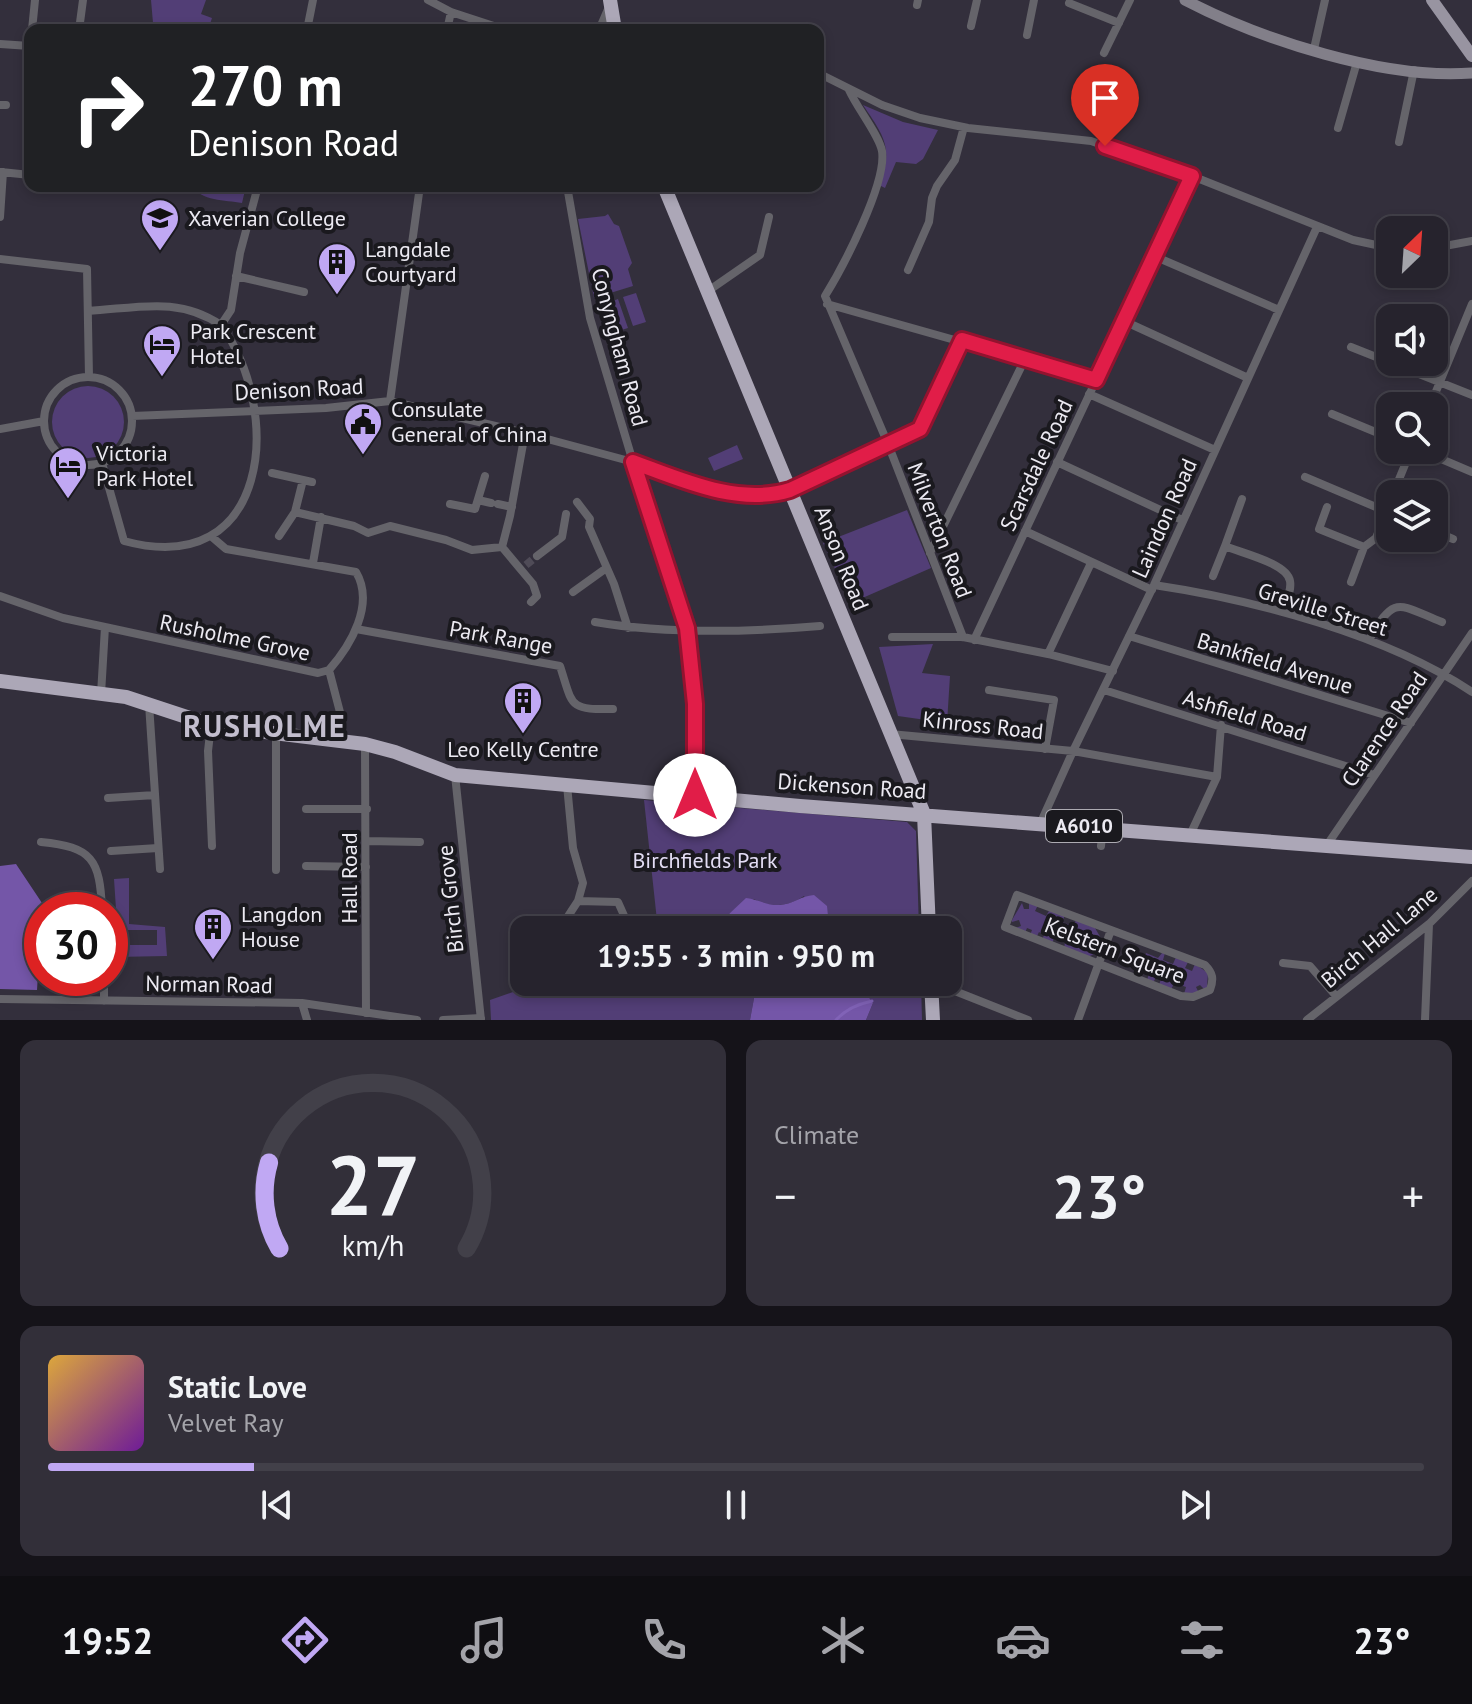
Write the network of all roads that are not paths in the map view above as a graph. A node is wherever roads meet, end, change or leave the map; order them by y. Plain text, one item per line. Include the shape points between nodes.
1 (35, 0) edge
2 (83, 0) edge
3 (313, 0) edge
4 (428, 0) edge
5 (977, 0) edge
6 (1034, 0) edge
7 (1130, 0) edge
8 (1185, 0) edge
9 (1325, 0) edge
10 (1432, 0) edge
11 (610, 2) edge
12 (1069, 3) dead end
13 (451, 12) junction
14 (1119, 23) junction
15 (33, 24) edge
16 (80, 24) edge
17 (308, 24) edge
18 (448, 24) edge
19 (488, 24) edge
20 (601, 24) edge
21 (614, 24) edge
22 (971, 26) dead end
23 (1027, 35) dead end
24 (0, 44) edge
25 (24, 46) edge
26 (1314, 49) junction
27 (1104, 53) dead end
28 (1472, 56) edge
29 (1357, 62) junction
30 (1414, 70) junction
31 (1472, 73) edge
32 (824, 76) edge
33 (849, 89) junction
34 (964, 127) junction
35 (1338, 128) dead end
36 (1399, 142) dead end
37 (2, 172) edge
38 (24, 174) edge
39 (1192, 176) junction
40 (257, 192) edge
41 (419, 192) edge
42 (568, 192) edge
43 (667, 192) edge
44 (0, 217) edge
45 (769, 217) dead end
46 (1317, 227) junction
47 (1472, 241) edge
48 (1376, 245) edge
49 (1448, 245) edge
50 (1154, 256) junction
51 (0, 259) edge
52 (908, 270) dead end
53 (236, 276) junction
54 (708, 291) junction
55 (304, 292) dead end
56 (827, 304) junction
57 (1472, 304) edge
58 (1279, 310) junction
59 (88, 311) junction
60 (1469, 319) edge
61 (1124, 321) junction
62 (221, 325) junction
63 (962, 340) junction
64 (1351, 347) dead end
65 (1025, 359) junction
66 (89, 377) junction
67 (1248, 378) junction
68 (1096, 380) junction
69 (1441, 382) junction
70 (1436, 392) edge
71 (1089, 394) junction
72 (1472, 395) edge
73 (390, 401) junction
74 (254, 409) junction
75 (1332, 414) dead end
76 (132, 416) junction
77 (44, 421) junction
78 (0, 429) edge
79 (1376, 432) edge
80 (525, 433) junction
81 (888, 444) junction
82 (1215, 450) junction
83 (633, 462) junction
84 (1057, 462) junction
85 (1448, 462) edge
86 (102, 463) junction
87 (1472, 472) edge
88 (272, 473) dead end
89 (485, 476) dead end
90 (1305, 477) dead end
91 (790, 490) junction
92 (1242, 499) dead end
93 (478, 500) junction
94 (577, 502) dead end
95 (450, 504) dead end
96 (512, 507) junction
97 (1327, 507) dead end
98 (1376, 507) edge
99 (295, 512) junction
100 (566, 514) dead end
101 (321, 517) junction
102 (1182, 520) junction
103 (1025, 531) junction
104 (279, 536) dead end
105 (212, 537) junction
106 (1448, 537) edge
107 (1376, 538) edge
108 (1453, 539) dead end
109 (1225, 546) junction
110 (502, 547) junction
111 (1364, 547) junction
112 (930, 553) junction
113 (537, 556) tunnel mouth
114 (313, 563) junction
115 (1091, 563) junction
116 (605, 569) junction
117 (1213, 576) dead end
118 (1351, 582) dead end
119 (1153, 587) junction
120 (573, 592) dead end
121 (0, 596) edge
122 (531, 602) dead end
123 (1282, 612) junction
124 (595, 622) dead end
125 (1442, 622) dead end
126 (820, 626) dead end
127 (105, 627) junction
128 (628, 628) junction
129 (687, 628) junction
130 (356, 629) junction
131 (1472, 633) edge
132 (1129, 636) junction
133 (892, 637) dead end
134 (963, 637) junction
135 (974, 640) junction
136 (1369, 640) junction
137 (1048, 654) junction
138 (329, 670) junction
139 (1113, 671) junction
140 (1444, 674) junction
141 (0, 681) edge
142 (989, 690) dead end
143 (1104, 690) junction
144 (1472, 692) edge
145 (101, 694) junction
146 (149, 703) junction
147 (613, 709) dead end
148 (1411, 723) junction
149 (211, 725) junction
150 (1221, 725) junction
151 (276, 734) junction
152 (890, 734) junction
153 (341, 739) junction
154 (365, 744) junction
155 (1045, 749) junction
156 (1073, 751) junction
157 (455, 775) junction
158 (1374, 775) junction
159 (1217, 777) junction
160 (567, 784) junction
161 (155, 795) junction
162 (695, 795) junction
163 (108, 798) dead end
164 (306, 809) dead end
165 (367, 809) junction
166 (924, 814) junction
167 (1041, 822) junction
168 (1103, 827) junction
169 (1190, 835) junction
170 (367, 841) junction
171 (41, 842) dead end
172 (420, 842) dead end
173 (1327, 845) junction
174 (212, 846) dead end
175 (1101, 846) dead end
176 (158, 848) junction
177 (111, 851) dead end
178 (1472, 857) edge
179 (306, 866) dead end
180 (366, 867) junction
181 (160, 869) dead end
182 (276, 870) dead end
183 (1472, 881) edge
184 (100, 892) edge
185 (578, 901) junction
186 (568, 916) edge
187 (624, 916) edge
188 (928, 916) edge
189 (1429, 924) junction
190 (1111, 930) junction
191 (1098, 963) junction
192 (1283, 963) dead end
193 (962, 994) edge
194 (104, 996) edge
195 (932, 996) edge
196 (1336, 996) junction
197 (0, 999) edge
198 (104, 1001) junction
199 (302, 1003) junction
200 (366, 1013) junction
201 (481, 1019) edge
202 (307, 1020) edge
203 (417, 1020) edge
204 (443, 1020) edge
205 (933, 1020) edge
206 (1028, 1020) edge
207 (1078, 1020) edge
208 (1307, 1020) edge
209 (1425, 1020) edge

1 - 15 street
2 - 16 street
3 - 17 street
4 - 13 street
5 - 22 street
6 - 23 street
7 - 14 street
8 - 26 street via 1251,30
9 - 26 street
10 - 28 main road
11 - 20 street
11 - 21 highway
12 - 14 street
13 - 18 street
13 - 19 street
14 - 27 street
24 - 25 street
26 - 29 street
29 - 30 street
29 - 35 street
30 - 31 street
30 - 36 street
32 - 33 street
33 - 34 street via 907,113
33 - 56 street via 882,151 880,172 853,246 825,296
34 - 39 street via 1091,141
34 - 52 street
37 - 38 street
37 - 44 street
39 - 46 street
39 - 50 street, Scarsdale Road
40 - 53 street
41 - 73 street
42 - 83 street, Conyngham Road via 590,318
43 - 54 highway, Anson Road
45 - 54 street via 760,255
46 - 48 street
46 - 58 street, Laindon Road
47 - 49 street
50 - 58 street
50 - 61 street, Scarsdale Road
51 - 59 street via 85,267
53 - 55 street
53 - 62 street via 231,310
54 - 91 highway, Anson Road
56 - 63 street
56 - 81 street, Milverton Road
57 - 60 street
58 - 67 street, Laindon Road
59 - 62 street via 185,307
59 - 66 street
60 - 69 street
61 - 67 street
61 - 68 street, Scarsdale Road
62 - 74 street via 242,362
63 - 65 street
63 - 81 street, Denison Road via 920,429
64 - 69 street
65 - 68 street
65 - 112 street
66 - 76 street via 117,387
66 - 77 street via 55,393
67 - 82 street, Laindon Road
68 - 71 street, Scarsdale Road
69 - 70 street
69 - 72 street
71 - 82 street
71 - 84 street, Scarsdale Road
73 - 74 street, Denison Road
73 - 80 street, Denison Road
74 - 76 street, Denison Road
74 - 105 street via 256,452 247,491 229,523
75 - 79 street
76 - 86 street via 125,445
77 - 78 street
77 - 86 street via 50,442 63,457 79,464
80 - 83 street, Denison Road
80 - 96 street
81 - 91 street, Denison Road
81 - 112 street, Milverton Road
82 - 102 street, Laindon Road
83 - 91 street, Denison Road via 746,496
83 - 129 street, Conyngham Road
84 - 102 street
84 - 103 street, Scarsdale Road
85 - 87 street
86 - 105 street via 124,541 176,545
88 - 99 street via 307,481
89 - 93 street
90 - 98 street
91 - 152 highway, Anson Road
92 - 109 street
93 - 95 street via 475,509
93 - 96 street
94 - 116 street via 590,519
96 - 110 street
97 - 111 street via 1317,533
99 - 101 street
99 - 104 street
100 - 113 street via 562,537
101 - 110 street via 368,533 390,526 472,550
101 - 114 street
102 - 119 street, Laindon Road
103 - 115 street, Greville Street
103 - 135 street, Scarsdale Road
105 - 114 street via 226,549
106 - 108 street
107 - 111 street
109 - 117 street
109 - 123 street via 1282,568 1290,590
110 - 122 street via 524,567 533,584 537,596
111 - 118 street
112 - 134 street, Milverton Road
114 - 130 street via 356,572 363,585
115 - 119 street, Greville Street
115 - 137 street
116 - 120 street
116 - 128 street
119 - 123 street, Greville Street via 1195,591
119 - 132 street, Laindon Road
121 - 127 street, Rusholme Grove
123 - 136 street, Greville Street
124 - 128 street
125 - 136 street via 1428,612 1397,606 1386,611
126 - 129 street
127 - 138 street, Rusholme Grove via 318,673
127 - 145 street
128 - 129 street
129 - 162 street, Conyngham Road via 695,704
130 - 138 street
130 - 147 street, Park Range via 560,666 572,702 583,710
131 - 140 street, Clarence Road
132 - 139 street, Laindon Road
132 - 148 street, Bankfield Avenue
133 - 134 street
134 - 135 street
135 - 137 street
136 - 140 street, Greville Street
137 - 139 street
138 - 153 street
139 - 143 street, Laindon Road
140 - 144 street, Greville Street
140 - 148 street, Clarence Road
141 - 145 highway, Dickenson Road / A6010
142 - 155 street via 1054,700
143 - 150 street, Ashfield Road
143 - 156 street, Laindon Road
145 - 146 highway, Dickenson Road / A6010
146 - 149 highway, Dickenson Road / A6010
146 - 161 street
148 - 158 street, Clarence Road
149 - 151 highway, Dickenson Road / A6010
149 - 174 street
150 - 158 street, Ashfield Road
150 - 159 street
151 - 153 highway, Dickenson Road / A6010
151 - 182 street
152 - 155 street, Kinross Road
152 - 166 highway, Anson Road
153 - 154 highway, Dickenson Road / A6010
154 - 157 highway, Dickenson Road / A6010
154 - 165 street, Hall Road
155 - 156 street, Kinross Road
156 - 159 street, Kinross Road
156 - 167 street, Laindon Road
157 - 160 highway, Dickenson Road / A6010
157 - 201 street, Birch Grove
158 - 173 street, Clarence Road
159 - 169 street
160 - 162 highway, Dickenson Road / A6010
160 - 185 street via 573,848 583,883
161 - 163 street
161 - 176 street
162 - 166 highway, Dickenson Road / A6010
164 - 165 street
165 - 170 street, Hall Road
166 - 167 highway, Dickenson Road / A6010
166 - 188 highway
167 - 168 highway, Dickenson Road / A6010
168 - 169 highway, Dickenson Road / A6010
168 - 175 street
169 - 173 highway, Dickenson Road / A6010
170 - 172 street
170 - 180 street, Hall Road
171 - 184 street via 70,845 88,855 98,872
173 - 178 highway, Dickenson Road / A6010
176 - 177 street
176 - 181 street
179 - 180 street
180 - 200 street, Hall Road
183 - 189 street, Birch Hall Lane
185 - 186 street
185 - 187 street via 618,902
189 - 196 street, Birch Hall Lane
189 - 209 street
190 - 191 street
190 - 191 street, Kelstern Square via 1017,895 1005,927
190 - 191 street, Kelstern Square via 1205,965 1213,981 1210,990 1181,996
191 - 207 street
192 - 196 street via 1310,966
193 - 206 street
194 - 198 street
195 - 205 highway
196 - 208 street, Birch Hall Lane
197 - 198 street, Norman Road
198 - 199 street, Norman Road
199 - 200 street, Norman Road
199 - 202 street
200 - 203 street, Norman Road
201 - 204 street

